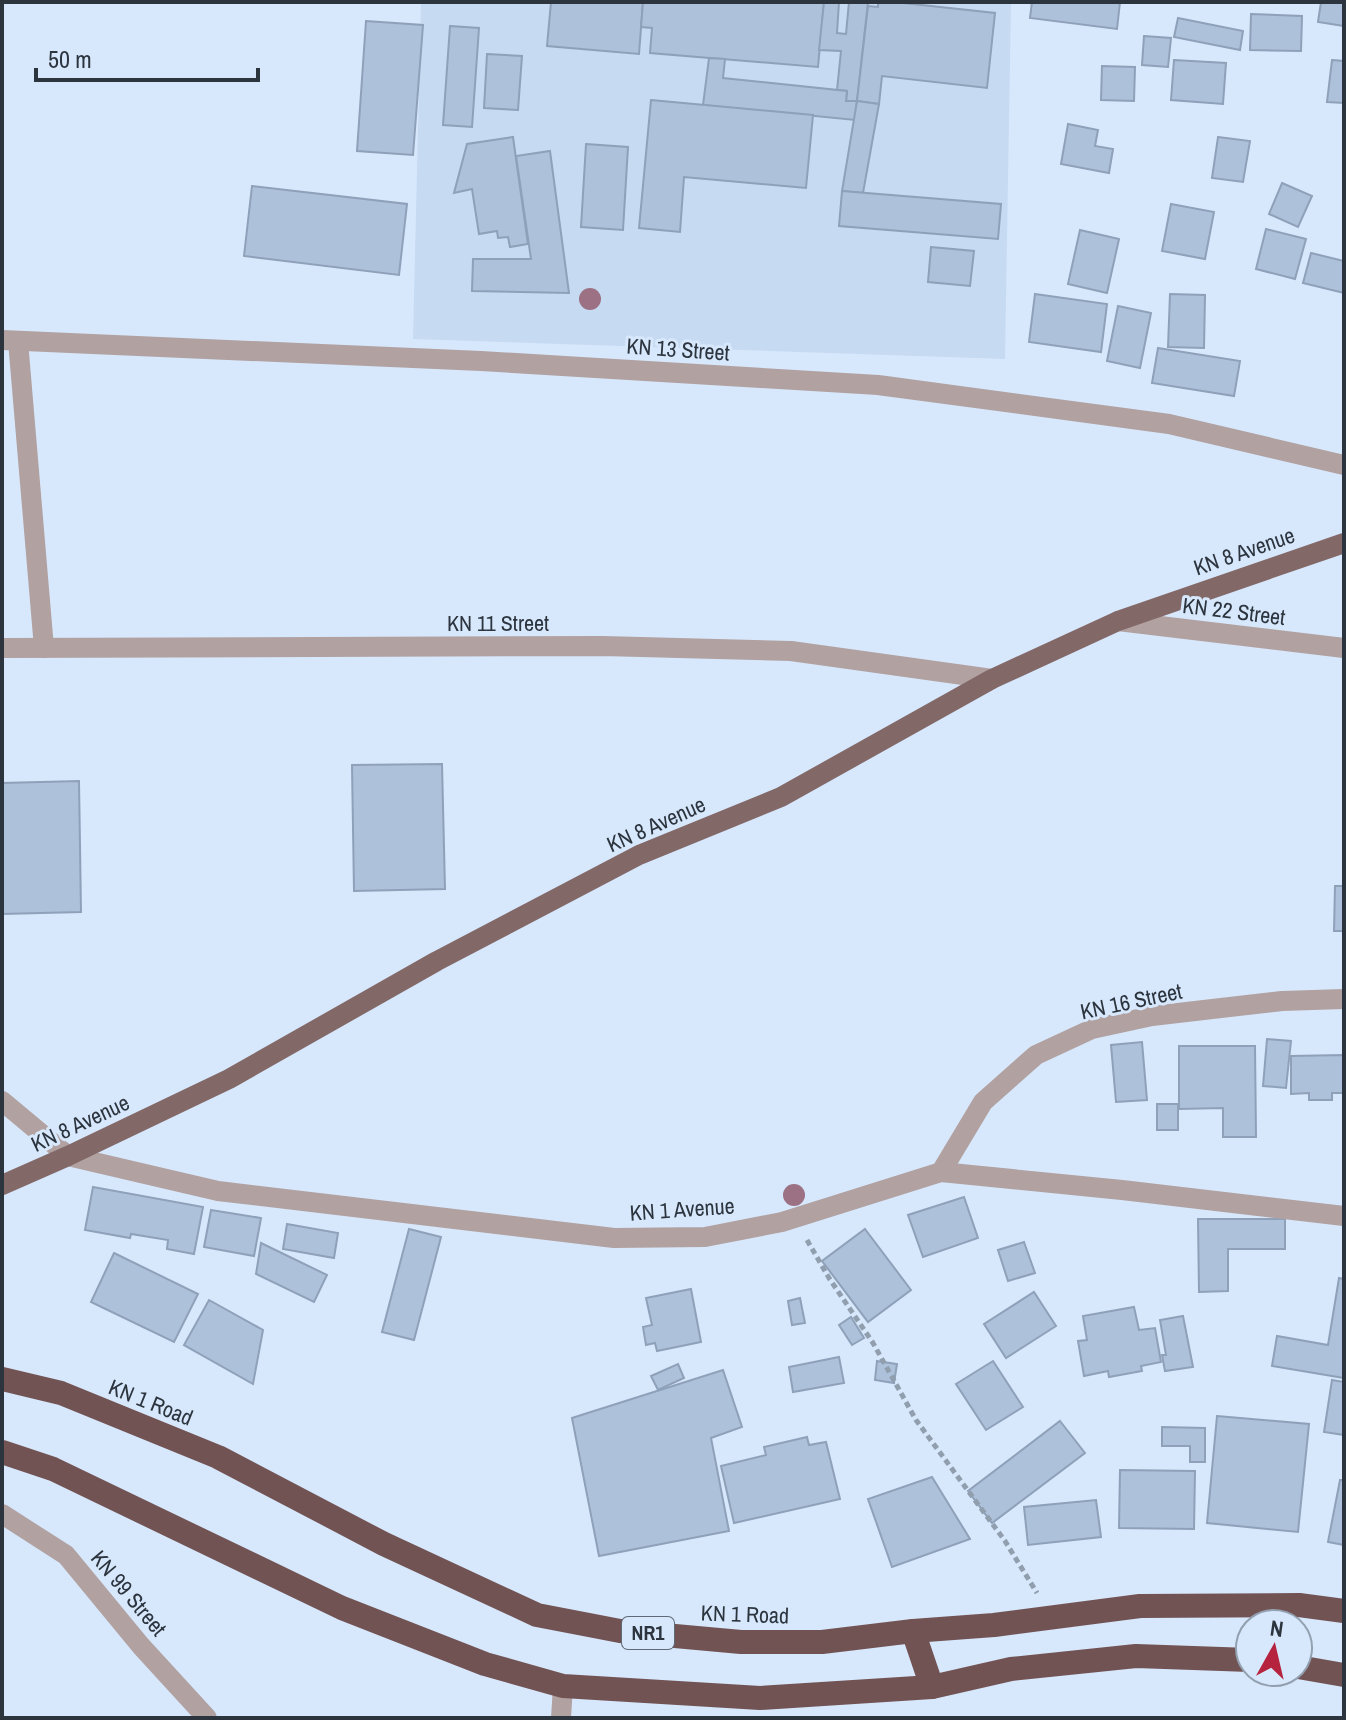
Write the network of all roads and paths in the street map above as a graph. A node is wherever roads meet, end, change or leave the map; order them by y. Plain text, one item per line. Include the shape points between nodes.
1 (10, 340) edge
2 (1344, 465) edge
3 (1344, 543) edge
4 (1118, 621) junction
5 (2, 648) edge
6 (44, 648) junction
7 (1344, 648) edge
8 (992, 679) junction
9 (1344, 999) edge
10 (2, 1101) edge
11 (68, 1156) junction
12 (941, 1172) junction
13 (2, 1185) edge
14 (1344, 1216) edge
15 (797, 1217) junction
16 (2, 1379) edge
17 (2, 1452) edge
18 (2, 1514) edge
19 (1344, 1611) edge
20 (1052, 1618) junction
21 (913, 1631) junction
22 (1234, 1659) edge
23 (1314, 1670) edge
24 (1344, 1675) edge
25 (563, 1686) junction
26 (932, 1687) junction
27 (207, 1718) edge
28 (561, 1718) edge

1 - 2 street, KN 13 Street via 878,385 1169,424
1 - 6 street
3 - 4 main road, KN 8 Avenue
4 - 7 street, KN 22 Street
4 - 8 main road, KN 8 Avenue
5 - 6 street, KN 11 Street
6 - 8 street, KN 11 Street via 603,646 791,651
8 - 11 main road, KN 8 Avenue via 781,797 639,855 229,1079
9 - 12 street, KN 16 Street via 1152,1016 1092,1029 1036,1055 983,1102
10 - 11 street
11 - 13 main road, KN 8 Avenue
11 - 15 street, KN 1 Avenue via 218,1191 614,1238 705,1237
12 - 14 street, KN 1 Avenue
12 - 15 street, KN 1 Avenue
15 - 20 path via 916,1420 1005,1541
16 - 21 highway, KN 1 Road / NR1 via 61,1393 218,1457 384,1544 537,1615 620,1631 741,1642 822,1642
17 - 25 highway via 53,1469 342,1608 485,1664
18 - 27 street, KN 99 Street via 66,1555
19 - 20 highway, KN 1 Road / NR1 via 1299,1605 1140,1606
20 - 21 highway, KN 1 Road / NR1
21 - 26 highway
22 - 26 highway via 1136,1656 1011,1669
23 - 24 highway
25 - 26 highway via 760,1698
25 - 28 street

